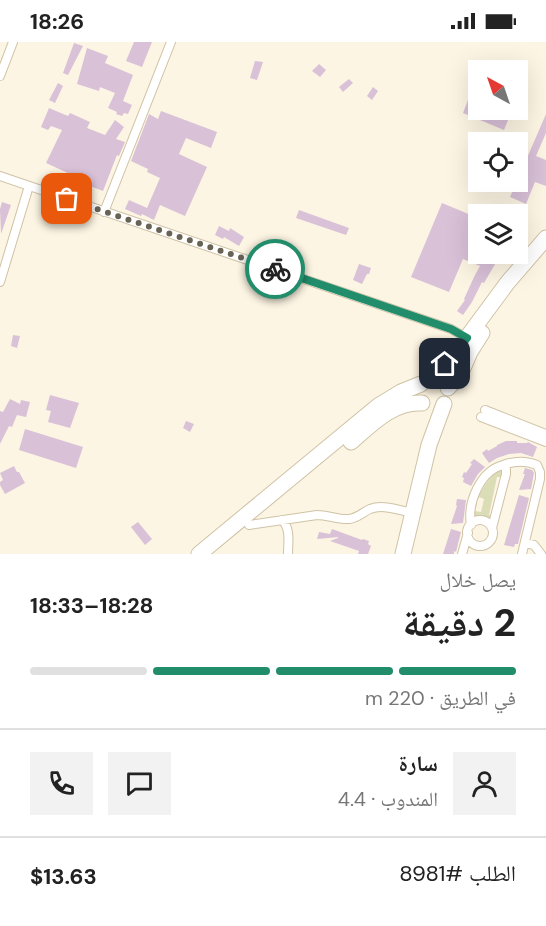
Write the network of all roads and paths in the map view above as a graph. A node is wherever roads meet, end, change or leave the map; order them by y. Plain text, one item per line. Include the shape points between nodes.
1 (13, 42) edge
2 (171, 42) edge
3 (0, 76) edge
4 (0, 176) edge
5 (29, 186) junction
6 (104, 212) junction
7 (546, 238) edge
8 (546, 253) edge
9 (0, 282) edge
10 (467, 338) junction
11 (426, 381) junction
12 (448, 388) junction
13 (422, 404) junction
14 (444, 404) junction
15 (546, 434) edge
16 (546, 442) edge
17 (503, 465) junction
18 (412, 513) junction
19 (282, 520) junction
20 (249, 525) junction
21 (492, 528) junction
22 (469, 529) junction
23 (489, 542) junction
24 (525, 543) junction
25 (199, 554) edge
26 (214, 554) edge
27 (288, 554) edge
28 (403, 554) edge
29 (462, 554) edge
30 (488, 554) edge
31 (522, 554) edge
32 (541, 554) edge

1 - 3 street
2 - 6 street
4 - 5 street
5 - 6 street
5 - 9 street
6 - 10 street via 451,329
7 - 10 highway
8 - 12 highway via 490,321 460,375
10 - 11 highway
11 - 12 highway via 440,379
11 - 13 highway via 419,388
11 - 25 highway via 378,406
12 - 14 highway
13 - 14 highway via 429,408
13 - 20 highway via 399,407 386,414
14 - 18 highway
15 - 16 street via 483,413
17 - 21 street via 506,474
17 - 22 street via 485,475 478,486
17 - 24 street via 524,461 540,471
18 - 19 street via 381,506 352,519 317,515
18 - 28 highway
19 - 20 street
19 - 27 street via 288,530
20 - 26 highway
21 - 22 street via 477,521
21 - 23 street
22 - 23 street via 470,540 475,544
22 - 29 street
23 - 30 street
24 - 31 street
24 - 32 street via 534,545

